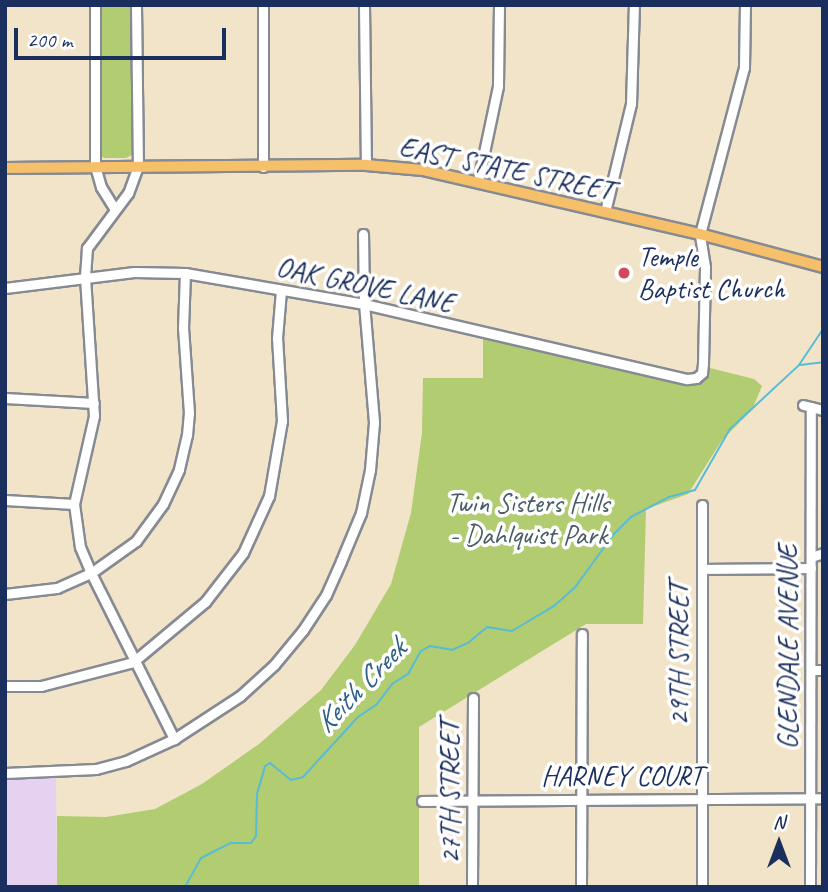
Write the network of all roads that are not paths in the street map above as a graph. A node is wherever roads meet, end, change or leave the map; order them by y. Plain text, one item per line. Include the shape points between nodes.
1 (95, 5) edge
2 (136, 5) edge
3 (262, 5) edge
4 (364, 5) edge
5 (499, 5) edge
6 (634, 5) edge
7 (745, 5) edge
8 (366, 165) junction
9 (95, 166) junction
10 (138, 166) junction
11 (263, 166) junction
12 (5, 168) edge
13 (478, 181) junction
14 (115, 209) junction
15 (605, 212) junction
16 (363, 234) dead end
17 (701, 234) junction
18 (823, 267) edge
19 (185, 273) junction
20 (85, 276) junction
21 (5, 288) edge
22 (281, 290) junction
23 (364, 304) junction
24 (5, 398) edge
25 (94, 402) junction
26 (823, 410) edge
27 (5, 500) edge
28 (74, 505) junction
29 (702, 505) dead end
30 (823, 553) edge
31 (811, 557) junction
32 (811, 568) junction
33 (702, 569) junction
34 (91, 573) junction
35 (5, 594) edge
36 (582, 634) dead end
37 (133, 662) junction
38 (811, 670) junction
39 (823, 670) edge
40 (5, 686) edge
41 (472, 698) dead end
42 (174, 739) junction
43 (5, 773) edge
44 (810, 798) junction
45 (823, 798) edge
46 (581, 799) junction
47 (702, 799) junction
48 (422, 801) dead end
49 (472, 801) junction
50 (472, 887) edge
51 (581, 887) edge
52 (702, 887) edge
53 (810, 887) edge

1 - 9 street
2 - 10 street
3 - 11 street
4 - 8 street
5 - 13 street via 498,86
6 - 15 street via 631,104
7 - 17 street via 743,77
8 - 11 main road, EAST STATE STREET
8 - 13 main road, EAST STATE STREET
9 - 10 main road, EAST STATE STREET
9 - 12 main road, EAST STATE STREET
9 - 14 street
10 - 11 main road, EAST STATE STREET
10 - 14 street via 128,193
13 - 15 main road, EAST STATE STREET
14 - 20 street via 87,248
15 - 17 main road, EAST STATE STREET
16 - 23 street
17 - 18 main road, EAST STATE STREET
17 - 23 street, OAK GROVE LANE via 703,364 696,378
19 - 20 street, OAK GROVE LANE
19 - 22 street, OAK GROVE LANE
19 - 34 street via 183,328 189,413 179,468 163,503 136,541
20 - 21 street, OAK GROVE LANE
20 - 25 street
22 - 23 street, OAK GROVE LANE
22 - 37 street via 277,338 282,421 269,496 243,553 205,602
23 - 42 street via 374,422 370,470 361,513 341,561 326,595 274,665 240,696
24 - 25 street
25 - 28 street
26 - 31 street, GLENDALE AVENUE via 807,406
27 - 28 street
28 - 34 street via 80,547
29 - 33 street, 29TH STREET
30 - 31 street
31 - 32 street, GLENDALE AVENUE
32 - 33 street
32 - 38 street, GLENDALE AVENUE
33 - 47 street, 29TH STREET
34 - 35 street via 57,588
34 - 37 street
36 - 46 street
37 - 40 street via 41,685
37 - 42 street
38 - 39 street
38 - 44 street, GLENDALE AVENUE
41 - 49 street, 27TH STREET
42 - 43 street via 96,769
44 - 45 street, HARNEY COURT
44 - 47 street, HARNEY COURT
44 - 53 street, GLENDALE AVENUE
46 - 47 street, HARNEY COURT
46 - 49 street, HARNEY COURT
46 - 51 street
47 - 52 street, 29TH STREET
48 - 49 street, HARNEY COURT
49 - 50 street, 27TH STREET

